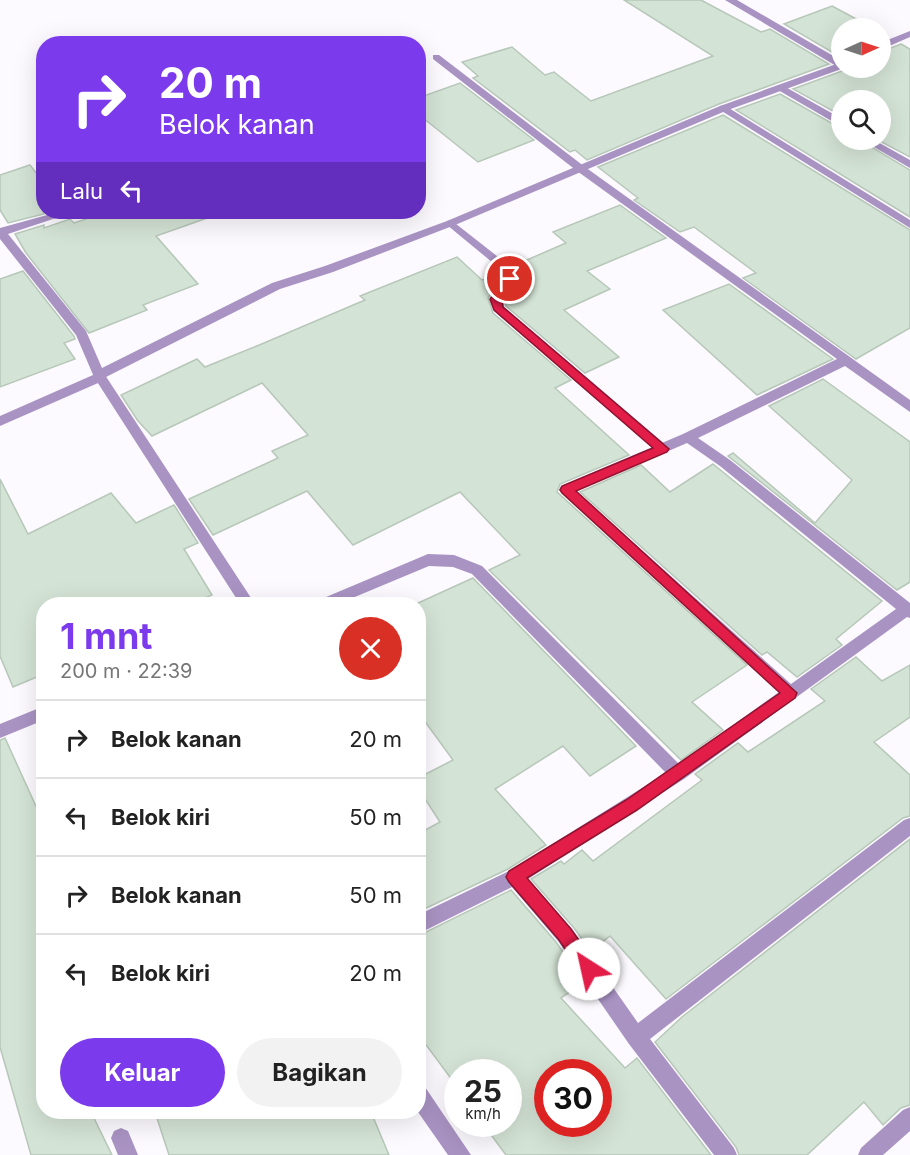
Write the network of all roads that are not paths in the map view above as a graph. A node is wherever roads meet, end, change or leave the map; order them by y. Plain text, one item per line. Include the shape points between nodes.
1 (730, 0) edge
2 (910, 34) edge
3 (891, 42) edge
4 (436, 57) dead end
5 (831, 59) edge
6 (831, 69) edge
7 (782, 88) junction
8 (724, 108) junction
9 (831, 117) edge
10 (884, 150) edge
11 (910, 165) edge
12 (581, 169) junction
13 (44, 219) edge
14 (451, 223) junction
15 (910, 225) edge
16 (0, 232) edge
17 (846, 360) junction
18 (100, 376) junction
19 (910, 407) edge
20 (0, 421) edge
21 (688, 437) junction
22 (662, 449) junction
23 (243, 597) edge
24 (341, 597) edge
25 (908, 610) edge
26 (790, 693) junction
27 (36, 716) edge
28 (0, 731) edge
29 (678, 774) junction
30 (910, 826) edge
31 (515, 877) junction
32 (426, 921) edge
33 (636, 1037) junction
34 (426, 1105) edge
35 (910, 1117) edge
36 (461, 1155) edge
37 (727, 1155) edge
38 (868, 1155) edge

1 - 5 street
2 - 3 street
4 - 12 street
6 - 7 street
7 - 8 street
7 - 9 street
8 - 12 street
8 - 15 street
10 - 11 street
12 - 14 street
12 - 17 street
13 - 16 street
14 - 18 street via 276,286
14 - 22 street via 510,271 510,279 496,299 498,308
16 - 18 street via 82,334
17 - 19 street
17 - 21 street
18 - 20 street
18 - 23 street
21 - 22 street
21 - 25 street
22 - 26 street via 566,490
24 - 29 street via 428,560 454,561 477,570
25 - 26 street
26 - 29 street
27 - 28 street
29 - 31 street
30 - 33 street
31 - 32 street
31 - 33 street via 565,935
33 - 37 street
34 - 36 street
35 - 38 street

